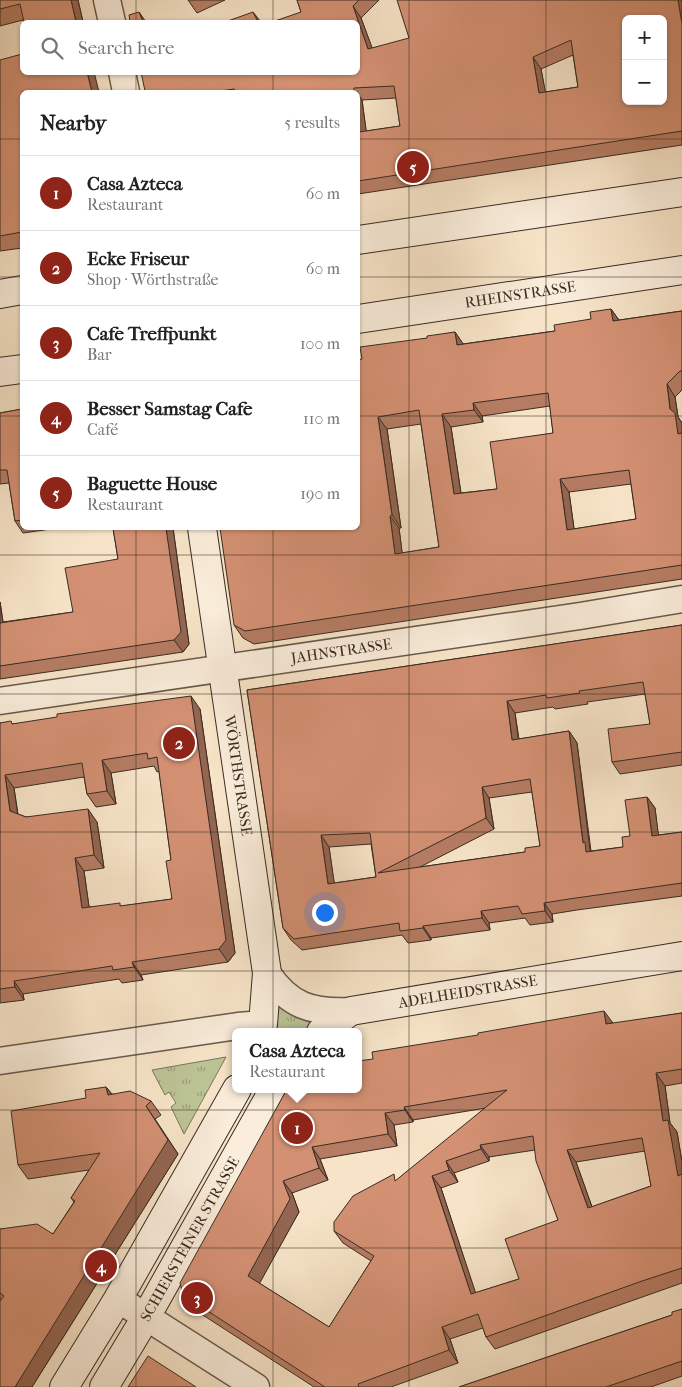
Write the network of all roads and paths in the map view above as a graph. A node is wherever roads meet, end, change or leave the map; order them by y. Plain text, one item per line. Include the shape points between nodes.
1 (107, 0) edge
2 (112, 20) edge
3 (123, 75) edge
4 (126, 90) edge
5 (682, 192) edge
6 (360, 240) edge
7 (682, 270) edge
8 (20, 290) edge
9 (0, 294) edge
10 (360, 319) edge
11 (20, 369) edge
12 (0, 372) edge
13 (202, 530) edge
14 (682, 599) edge
15 (222, 669) junction
16 (0, 701) edge
17 (682, 956) edge
18 (267, 974) junction
19 (350, 1011) junction
20 (261, 1028) edge
21 (327, 1028) edge
22 (0, 1061) edge
23 (236, 1093) edge
24 (272, 1093) edge
25 (118, 1300) junction
26 (146, 1317) junction
27 (64, 1387) edge
28 (104, 1387) edge
29 (256, 1387) edge

1 - 2 street
3 - 4 street
5 - 6 street
7 - 10 street, RHEINSTRASSE
8 - 9 street
11 - 12 street
13 - 15 street, WÖRTHSTRASSE
14 - 15 street, JAHNSTRASSE
15 - 16 street, JAHNSTRASSE
15 - 18 street, WÖRTHSTRASSE
17 - 19 street, ADELHEIDSTRASSE
18 - 19 street, ADELHEIDSTRASSE via 276,987 296,1003 324,1010
18 - 20 street, WÖRTHSTRASSE
19 - 21 street
20 - 22 street via 238,1026
23 - 25 street, SCHIERSTEINER STRASSE
24 - 26 street, SCHIERSTEINER STRASSE
25 - 26 street
25 - 27 street, SCHIERSTEINER STRASSE
26 - 28 street, SCHIERSTEINER STRASSE
26 - 29 street

